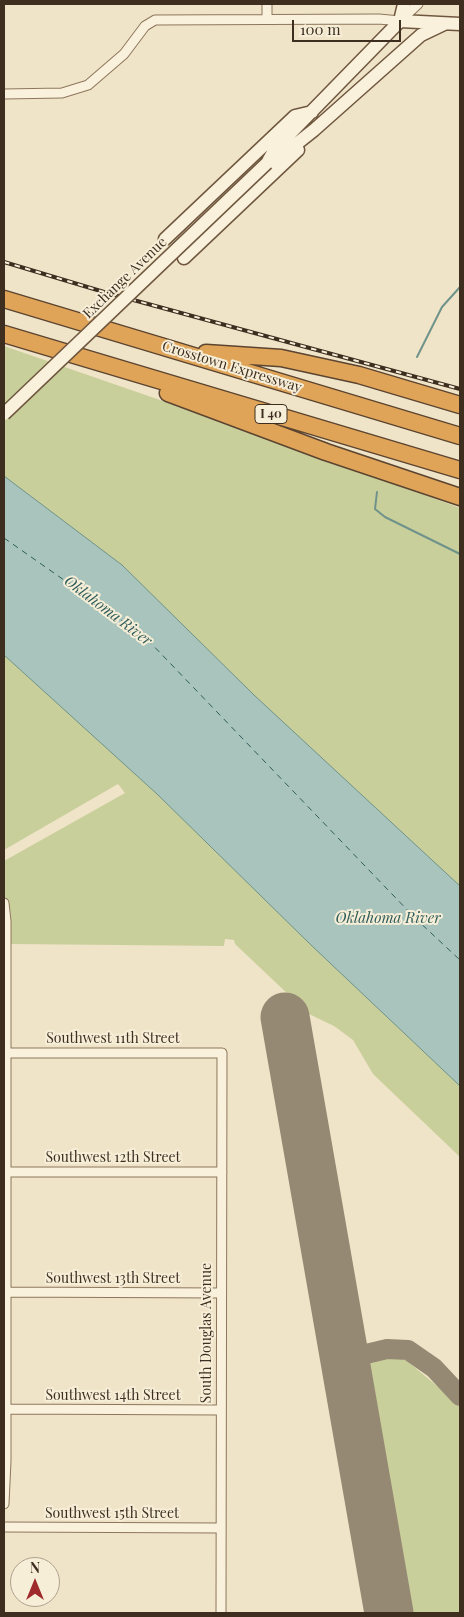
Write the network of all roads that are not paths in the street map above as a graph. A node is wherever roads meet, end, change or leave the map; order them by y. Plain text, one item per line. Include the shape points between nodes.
1 (267, 4) edge
2 (404, 4) edge
3 (418, 4) edge
4 (267, 19) junction
5 (400, 21) junction
6 (444, 24) junction
7 (460, 24) edge
8 (410, 45) junction
9 (4, 94) edge
10 (312, 112) junction
11 (314, 130) junction
12 (267, 164) junction
13 (165, 239) joint
14 (184, 258) joint
15 (4, 299) edge
16 (4, 334) edge
17 (182, 352) junction
18 (82, 357) junction
19 (460, 405) edge
20 (4, 414) edge
21 (460, 436) edge
22 (460, 470) edge
23 (460, 497) edge
24 (4, 903) edge
25 (5, 1053) edge
26 (222, 1053) joint
27 (5, 1172) edge
28 (222, 1172) junction
29 (5, 1292) edge
30 (221, 1293) junction
31 (5, 1392) edge
32 (6, 1409) junction
33 (221, 1410) junction
34 (4, 1504) edge
35 (4, 1528) edge
36 (220, 1528) junction
37 (221, 1613) edge

1 - 4 street
2 - 5 main road
3 - 5 street, Exchange Avenue
4 - 5 street
4 - 9 street via 155,20 145,26 124,54 88,85 62,93
5 - 6 main road
5 - 8 main road via 409,33
5 - 10 main road, Exchange Avenue
6 - 7 main road
6 - 8 main road, Exchange Avenue via 420,35
8 - 11 main road, Exchange Avenue
10 - 12 main road, Exchange Avenue via 275,149
10 - 13 main road via 295,116
11 - 12 main road, Exchange Avenue
11 - 14 main road via 292,158
12 - 20 main road, Exchange Avenue, bridge
13 - 14 street
15 - 17 highway, Crosstown Expressway / I 40
16 - 18 highway, I 40
17 - 19 highway via 281,358 359,375
17 - 21 highway, Crosstown Expressway / I 40
18 - 22 highway, I 40
18 - 23 highway via 220,414
24 - 25 street
25 - 26 street, Southwest 11th Street
25 - 27 street
26 - 28 street, South Douglas Avenue
27 - 28 street, Southwest 12th Street
27 - 29 street
28 - 30 street, South Douglas Avenue
29 - 30 street, Southwest 13th Street
29 - 31 street
30 - 33 street, South Douglas Avenue
31 - 32 street
32 - 33 street, Southwest 14th Street
32 - 34 street
33 - 36 street, South Douglas Avenue
35 - 36 street, Southwest 15th Street
36 - 37 street, South Douglas Avenue

